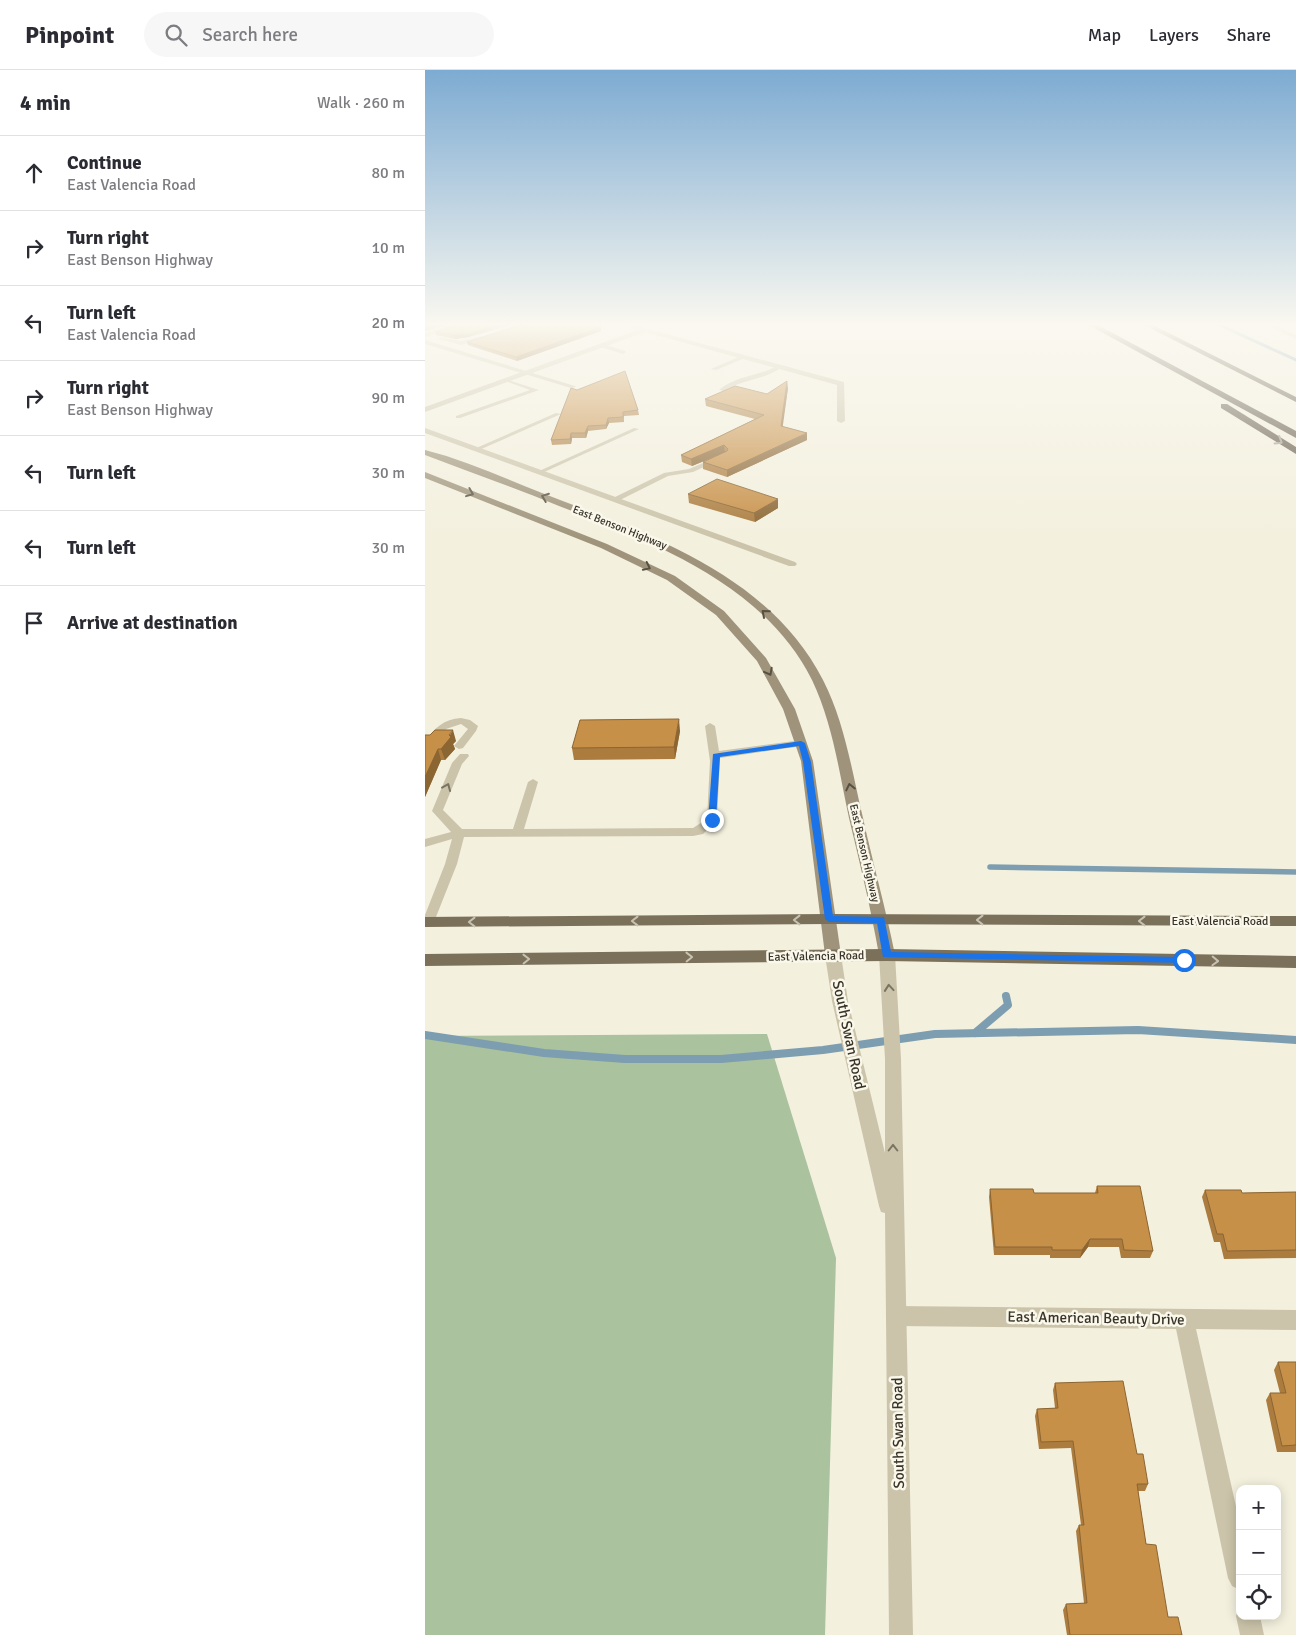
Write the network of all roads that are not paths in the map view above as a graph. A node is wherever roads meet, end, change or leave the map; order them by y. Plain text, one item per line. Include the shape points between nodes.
1 (466, 395) edge
2 (521, 395) edge
3 (841, 395) edge
4 (1206, 395) edge
5 (1223, 395) edge
6 (425, 410) edge
7 (558, 414) dead end
8 (458, 417) dead end
9 (841, 421) dead end
10 (636, 429) dead end
11 (425, 430) edge
12 (1296, 434) edge
13 (477, 449) junction
14 (425, 452) edge
15 (1296, 452) edge
16 (724, 456) edge
17 (540, 472) junction
18 (425, 475) edge
19 (615, 499) junction
20 (792, 564) dead end
21 (710, 726) dead end
22 (430, 742) edge
23 (801, 743) junction
24 (465, 746) dead end
25 (716, 755) junction
26 (459, 759) dead end
27 (533, 782) dead end
28 (459, 833) junction
29 (517, 833) junction
30 (425, 843) edge
31 (829, 919) junction
32 (881, 920) junction
33 (1296, 921) edge
34 (426, 922) edge
35 (833, 955) junction
36 (887, 955) junction
37 (425, 960) edge
38 (1248, 962) junction
39 (1296, 962) edge
40 (1296, 966) edge
41 (893, 1231) junction
42 (896, 1316) junction
43 (1184, 1319) junction
44 (1296, 1320) edge
45 (1239, 1575) edge
46 (1249, 1620) edge
47 (901, 1635) edge
48 (1252, 1635) edge

1 - 6 street
2 - 8 lane
3 - 9 street
4 -> 15 highway
5 - 12 highway
7 - 13 lane
10 - 17 lane
11 - 13 street, East Benson Highway
13 - 17 street, East Benson Highway
32 -> 14 main road, East Benson Highway via 842,750 825,697 807,661 777,623 740,591 694,559 639,532
16 - 19 lane via 691,471 666,474
17 - 19 street, East Benson Highway
18 -> 23 main road, East Benson Highway via 604,546 671,578 720,613 762,660 789,709
19 - 20 street, East Benson Highway
21 - 25 lane
22 - 24 lane via 445,724 467,722 473,728
23 - 25 lane
23 - 31 main road, East Benson Highway via 807,762
25 - 29 lane via 712,820 699,830
28 -> 26 lane via 437,811
27 - 29 lane
28 - 29 lane
28 - 30 lane
28 - 34 lane via 451,864
31 - 32 main road, East Valencia Road
31 -> 34 main road, East Valencia Road
31 - 35 main road, East Benson Highway
33 -> 32 main road, East Valencia Road
32 - 36 main road, East Benson Highway
35 - 36 main road, East Valencia Road
37 -> 35 main road, East Valencia Road
35 - 41 street, South Swan Road via 840,1001
36 -> 38 main road, East Valencia Road
41 -> 36 street, South Swan Road via 893,1058
38 - 39 main road, East Valencia Road
38 - 40 main road
41 - 42 street, South Swan Road
42 - 43 street, East American Beauty Drive
42 - 47 street, South Swan Road
43 - 44 street, East American Beauty Drive
43 - 45 street
46 - 48 street

